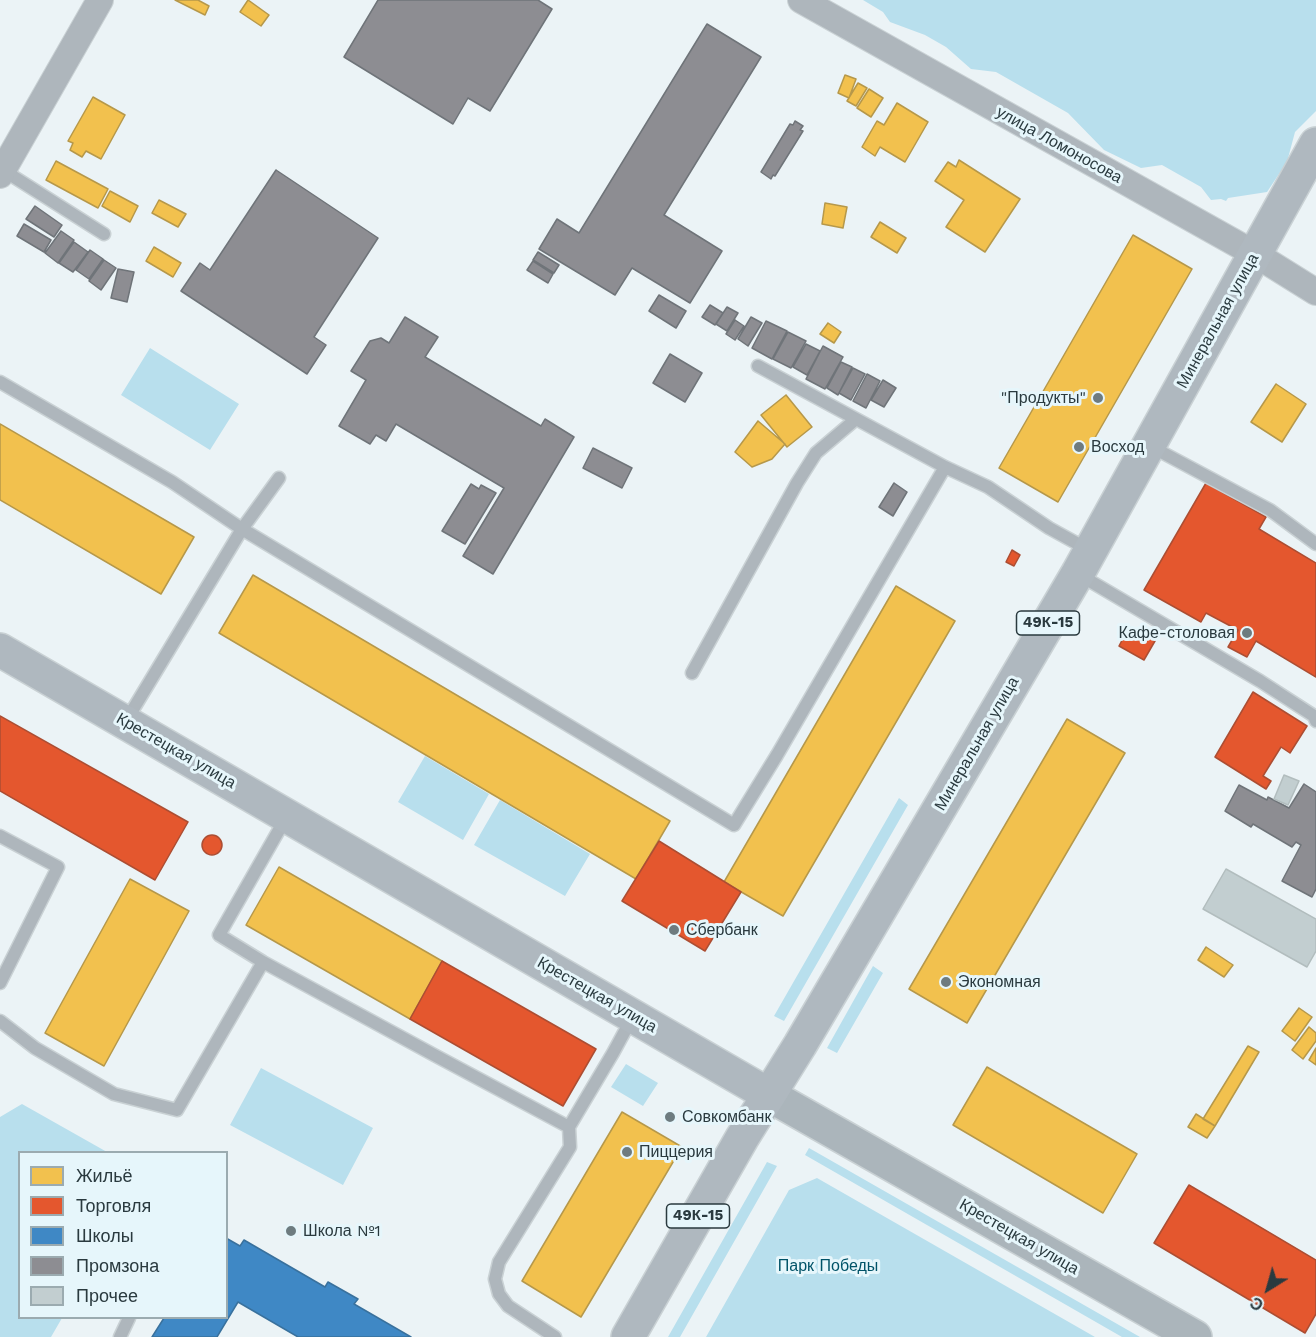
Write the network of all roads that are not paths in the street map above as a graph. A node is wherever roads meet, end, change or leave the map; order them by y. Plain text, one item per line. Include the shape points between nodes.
1 (100, 0) edge
2 (801, 0) edge
3 (1316, 144) edge
4 (1, 172) edge
5 (104, 234) dead end
6 (1255, 254) junction
7 (1316, 292) edge
8 (758, 366) dead end
9 (0, 382) edge
10 (856, 419) junction
11 (1150, 446) junction
12 (945, 467) junction
13 (279, 478) dead end
14 (242, 529) junction
15 (1316, 544) edge
16 (1084, 562) junction
17 (0, 650) edge
18 (692, 674) dead end
19 (1316, 721) edge
20 (125, 723) junction
21 (288, 815) junction
22 (0, 836) edge
23 (263, 962) junction
24 (0, 983) edge
25 (633, 1017) junction
26 (0, 1021) edge
27 (769, 1095) junction
28 (568, 1127) junction
29 (128, 1319) edge
30 (120, 1337) edge
31 (555, 1337) edge
32 (628, 1337) edge
33 (1195, 1337) edge

1 - 4 street
2 - 6 street, улица Ломоносова
3 - 6 main road, Минеральная улица / 49К-15
4 - 5 lane
6 - 7 street, улица Ломоносова
6 - 11 main road, Минеральная улица / 49К-15
8 - 10 lane
9 - 14 lane via 172,482
10 - 12 lane
10 - 18 lane via 816,453
11 - 15 lane via 1270,510
11 - 16 main road, Минеральная улица / 49К-15
12 - 14 lane via 734,825
12 - 16 lane via 988,487 1049,528
13 - 14 lane
14 - 20 lane
16 - 19 lane
16 - 27 main road, Минеральная улица / 49К-15
17 - 20 main road, Крестецкая улица
20 - 21 main road, Крестецкая улица
21 - 23 lane via 219,935
21 - 25 main road, Крестецкая улица
22 - 24 lane via 58,867
23 - 26 lane via 177,1110 114,1094 35,1048
23 - 28 lane
25 - 27 main road, Крестецкая улица
25 - 28 lane
27 - 32 main road, Минеральная улица / 49К-15
27 - 33 main road, Крестецкая улица
28 - 31 lane via 570,1147 499,1262 495,1279 508,1306
29 - 30 lane

